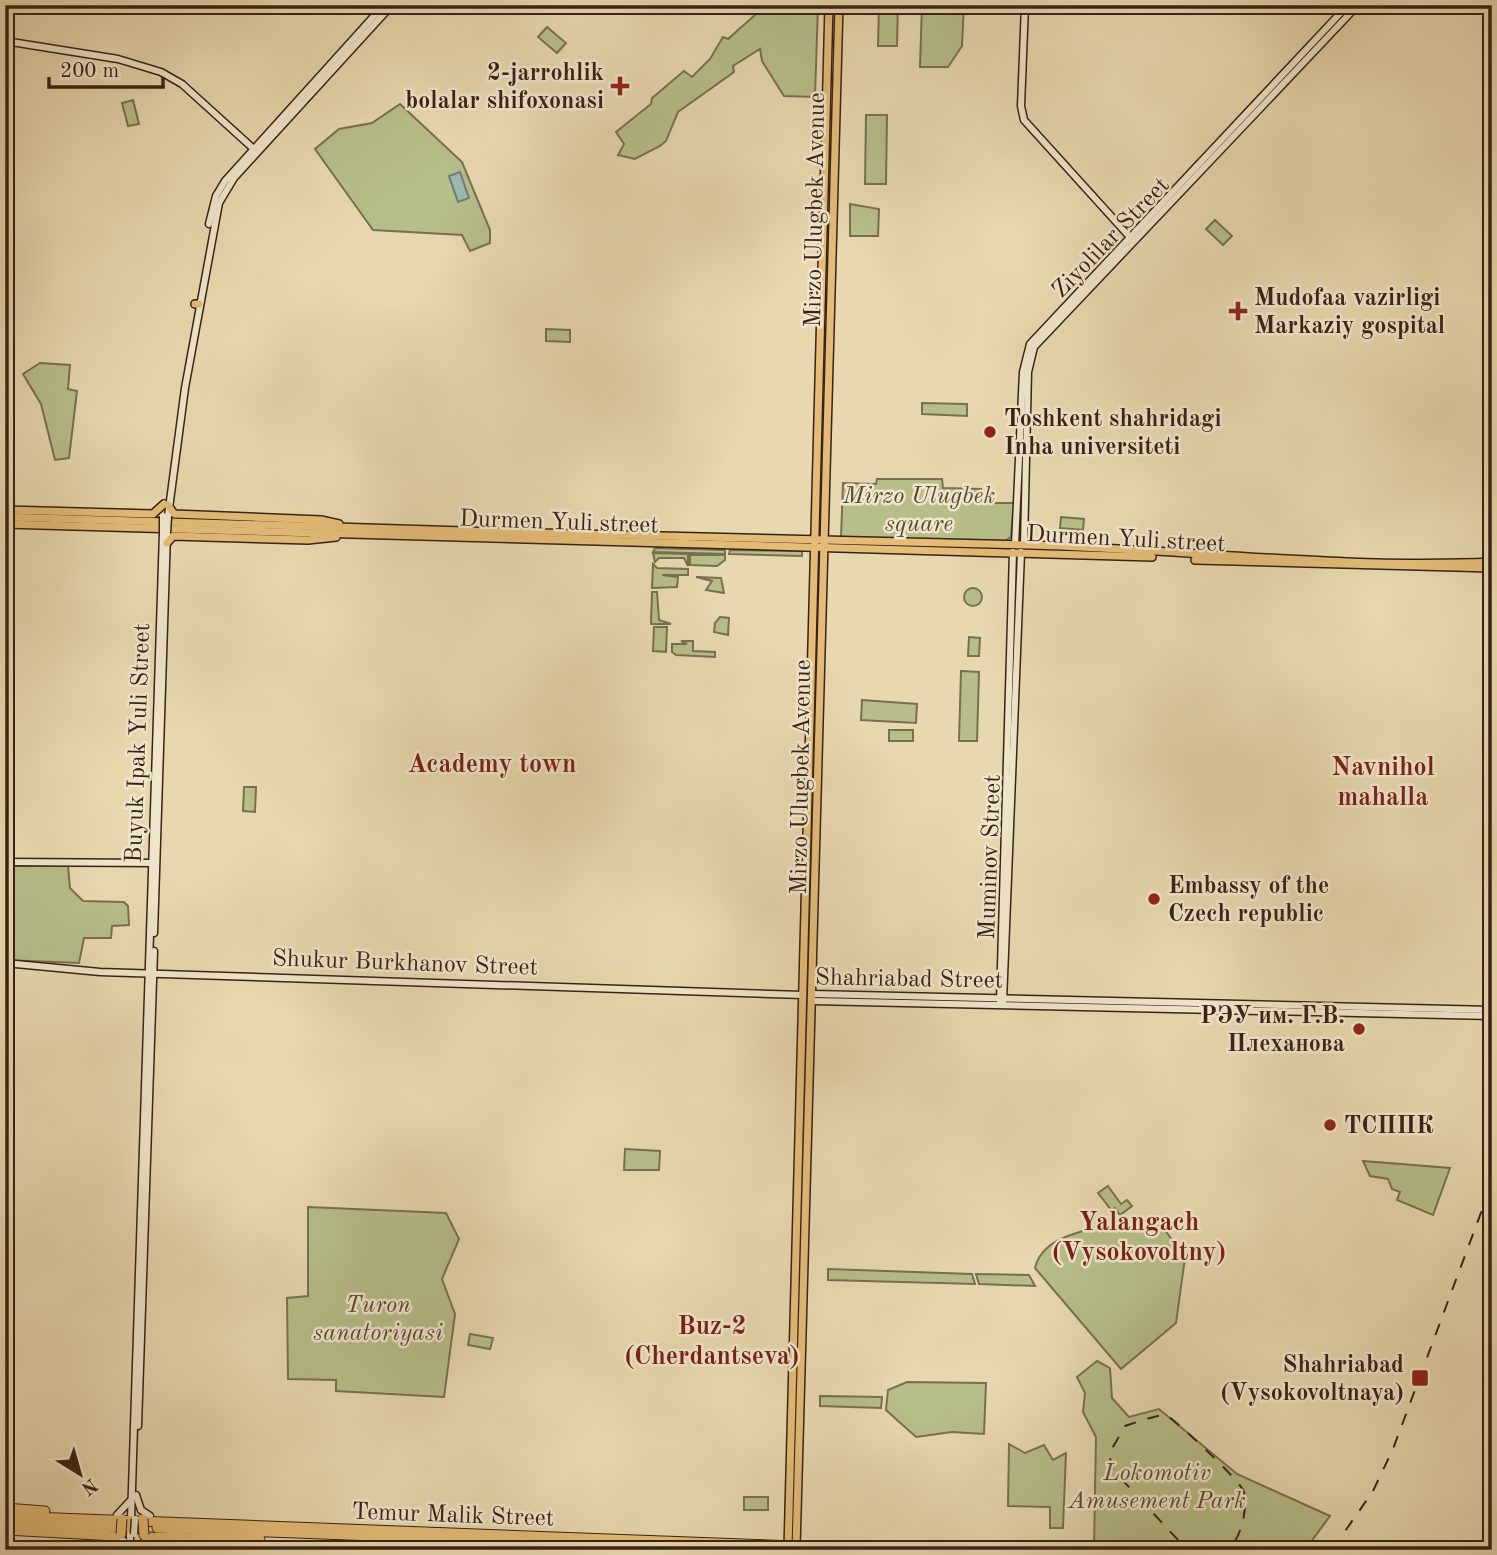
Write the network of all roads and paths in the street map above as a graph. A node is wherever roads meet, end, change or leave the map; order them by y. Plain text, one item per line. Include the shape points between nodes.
1 (384, 5) edge
2 (392, 5) edge
3 (829, 5) edge
4 (839, 5) edge
5 (1025, 5) edge
6 (1358, 5) edge
7 (1346, 7) edge
8 (5, 41) edge
9 (256, 150) junction
10 (1207, 159) junction
11 (824, 210) junction
12 (834, 210) junction
13 (1129, 236) junction
14 (1093, 279) junction
15 (166, 505) junction
16 (5, 510) edge
17 (5, 517) edge
18 (816, 519) junction
19 (5, 524) edge
20 (357, 531) junction
21 (165, 533) junction
22 (794, 541) junction
23 (167, 543) junction
24 (815, 545) junction
25 (825, 545) junction
26 (1018, 549) junction
27 (1492, 562) edge
28 (1383, 564) junction
29 (1492, 568) edge
30 (162, 633) junction
31 (810, 714) junction
32 (821, 715) junction
33 (807, 829) junction
34 (818, 829) junction
35 (5, 862) edge
36 (154, 863) junction
37 (5, 963) edge
38 (151, 973) junction
39 (803, 995) junction
40 (813, 997) junction
41 (1002, 1000) junction
42 (1492, 1010) edge
43 (1492, 1016) edge
44 (795, 1301) junction
45 (805, 1302) junction
46 (792, 1404) junction
47 (802, 1404) junction
48 (791, 1444) junction
49 (801, 1445) junction
50 (134, 1495) junction
51 (5, 1512) edge
52 (133, 1518) junction
53 (5, 1523) edge
54 (5, 1530) edge
55 (306, 1532) junction
56 (132, 1535) junction
57 (792, 1547) edge
58 (132, 1550) edge
59 (752, 1550) edge
60 (899, 1550) edge

1 - 9 main road, Buyuk Ipak Yuli Street
2 - 9 main road, Buyuk Ipak Yuli Street
3 - 11 main road, Mirzo Ulugbek Avenue
4 - 12 main road, Mirzo Ulugbek Avenue
5 - 13 main road via 1024,120
6 - 7 main road, Ziyolilar Street
7 - 10 main road, Ziyolilar Street
8 - 9 main road via 118,59 161,72
9 - 15 main road, Buyuk Ipak Yuli Street via 217,207
10 - 13 main road, Ziyolilar Street
10 - 14 main road, Ziyolilar Street
11 - 12 main road
11 - 18 main road, Mirzo Ulugbek Avenue
12 - 25 main road, Mirzo Ulugbek Avenue
13 - 14 main road, Ziyolilar Street
14 - 26 main road, Ziyolilar Street via 1044,334 1030,359
15 - 16 main road via 153,514
15 - 20 main road via 174,514 321,520
15 - 21 main road, Buyuk Ipak Yuli Street, bridge
17 - 20 main road
18 - 22 main road via 807,535
18 - 24 main road, Mirzo Ulugbek Avenue
19 - 20 main road
20 - 22 main road, Durmen Yuli street
20 - 23 main road via 308,540 173,536
20 - 24 main road, Durmen Yuli street
21 - 23 main road
21 - 30 main road, Buyuk Ipak Yuli Street
22 - 24 main road, Durmen Yuli street
23 - 30 main road, Buyuk Ipak Yuli Street
24 - 25 main road, Durmen Yuli street
24 - 31 main road, Mirzo Ulugbek Avenue
25 - 26 main road, Durmen Yuli street
25 - 32 main road, Mirzo Ulugbek Avenue
26 - 28 main road, Durmen Yuli street
26 - 41 main road, Muminov Street
27 - 28 main road, Durmen Yuli street
28 - 29 main road, Durmen Yuli street
30 - 36 main road, Buyuk Ipak Yuli Street
31 - 32 main road
31 - 33 main road, Mirzo Ulugbek Avenue
32 - 34 main road, Mirzo Ulugbek Avenue
33 - 34 main road
33 - 39 main road, Mirzo Ulugbek Avenue
34 - 40 main road, Mirzo Ulugbek Avenue
35 - 36 main road
36 - 38 main road, Buyuk Ipak Yuli Street
37 - 38 main road, Shukur Burkhanov Street
38 - 39 main road, Shukur Burkhanov Street
38 - 50 main road, Buyuk Ipak Yuli Street
39 - 40 main road, Shahriabad Street
39 - 44 main road, Mirzo Ulugbek Avenue
40 - 41 main road, Shahriabad Street
40 - 45 main road, Mirzo Ulugbek Avenue
41 - 42 main road, Shahriabad Street
41 - 43 main road, Shahriabad Street
44 - 45 main road
44 - 46 main road, Mirzo Ulugbek Avenue
45 - 47 main road, Mirzo Ulugbek Avenue
46 - 47 main road
46 - 48 main road, Mirzo Ulugbek Avenue
47 - 49 main road, Mirzo Ulugbek Avenue
48 - 49 main road
48 - 57 main road, Mirzo Ulugbek Avenue
49 - 57 main road, Mirzo Ulugbek Avenue
50 - 52 main road, Buyuk Ipak Yuli Street
50 - 52 main road via 140,1508
50 - 52 main road via 126,1509
51 - 52 highway
51 - 55 highway, Temur Malik Street
52 - 55 highway via 233,1519
52 - 56 highway, bridge
52 - 56 highway, bridge
53 - 55 highway, Temur Malik Street
54 - 56 highway
55 - 56 highway via 235,1539
55 - 57 highway, Temur Malik Street
55 - 59 highway, Temur Malik Street
56 - 58 main road
56 - 58 main road via 139,1543
56 - 58 main road via 123,1539
57 - 60 highway, Temur Malik Street

